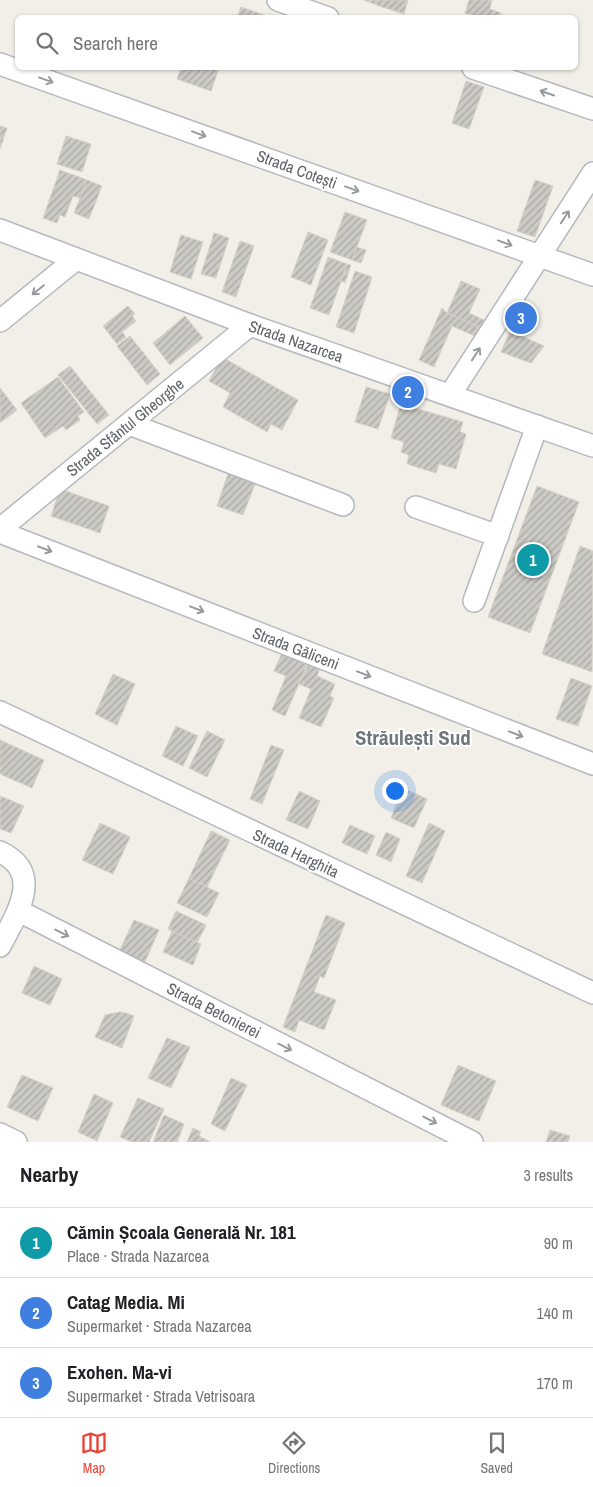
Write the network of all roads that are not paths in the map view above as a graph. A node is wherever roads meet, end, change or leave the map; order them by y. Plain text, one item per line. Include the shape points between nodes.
1 (278, 0) edge
2 (320, 15) edge
3 (0, 64) edge
4 (15, 69) edge
5 (17, 70) edge
6 (479, 70) edge
7 (593, 109) edge
8 (593, 173) edge
9 (0, 230) edge
10 (540, 256) junction
11 (76, 259) junction
12 (593, 275) edge
13 (0, 321) edge
14 (250, 325) junction
15 (450, 394) junction
16 (129, 424) junction
17 (537, 426) junction
18 (593, 446) edge
19 (343, 505) dead end
20 (416, 507) dead end
21 (0, 530) edge
22 (498, 536) junction
23 (474, 601) dead end
24 (0, 712) edge
25 (593, 764) edge
26 (0, 852) edge
27 (19, 911) junction
28 (0, 946) edge
29 (593, 993) edge
30 (0, 1134) edge
31 (16, 1142) edge
32 (472, 1142) edge

1 - 2 street
3 -> 4 street, Strada Cotești
5 -> 10 street, Strada Cotești
7 -> 6 street
10 -> 8 street
9 - 11 street, Strada Nazarcea
10 - 12 street, Strada Cotești
15 -> 10 street
11 -> 13 street
11 - 14 street, Strada Nazarcea
14 - 15 street, Strada Nazarcea
14 - 16 street, Strada Sfântul Gheorghe
15 - 17 street, Strada Nazarcea
16 - 19 street
16 - 21 street, Strada Sfântul Gheorghe
17 - 18 street, Strada Nazarcea
17 - 22 street
20 - 22 street
21 -> 25 street, Strada Găliceni
22 - 23 street
24 - 29 street, Strada Harghita
26 - 27 street via 11,857 25,880
27 - 28 street
27 -> 32 street, Strada Betonierei
30 - 31 street

